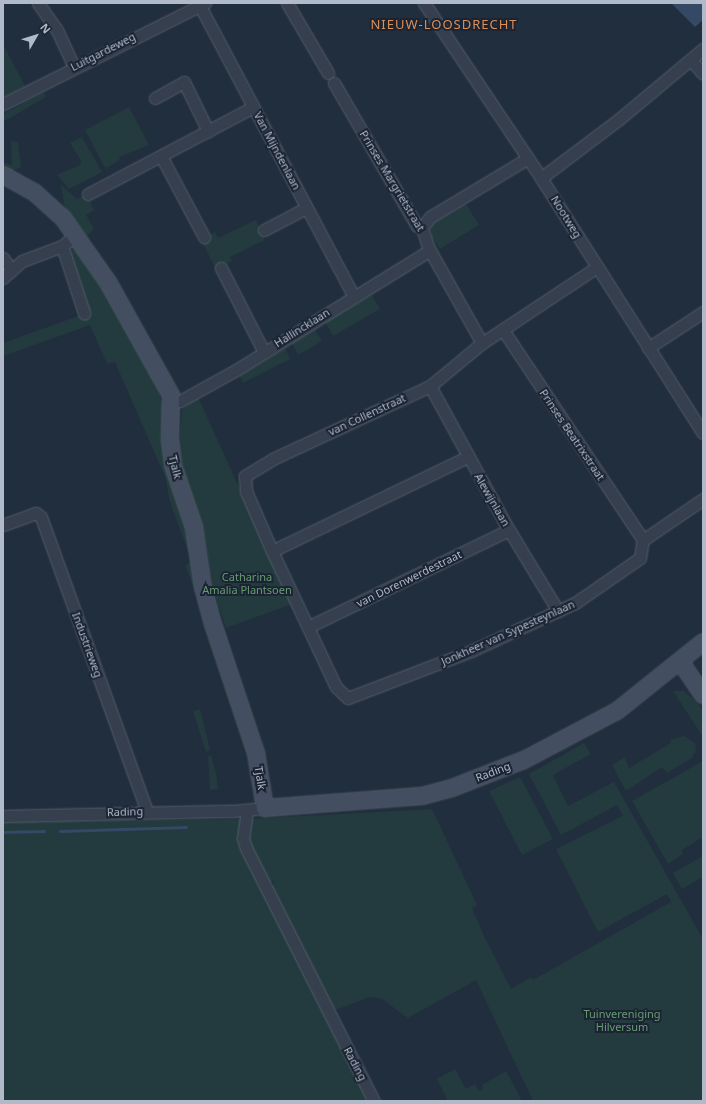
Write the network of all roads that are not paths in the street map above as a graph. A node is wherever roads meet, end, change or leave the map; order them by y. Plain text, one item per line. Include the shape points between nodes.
1 (38, 3) edge
2 (287, 3) edge
3 (424, 3) edge
4 (202, 4) edge
5 (703, 49) edge
6 (691, 60) junction
7 (74, 67) junction
8 (328, 73) dead end
9 (703, 74) edge
10 (334, 83) dead end
11 (155, 98) dead end
12 (3, 104) edge
13 (253, 108) junction
14 (208, 131) junction
15 (161, 156) junction
16 (528, 158) junction
17 (3, 175) edge
18 (541, 178) junction
19 (88, 194) dead end
20 (306, 208) junction
21 (422, 228) junction
22 (264, 230) dead end
23 (77, 234) junction
24 (204, 237) dead end
25 (62, 246) junction
26 (430, 250) junction
27 (3, 258) edge
28 (598, 267) junction
29 (221, 268) dead end
30 (12, 270) junction
31 (3, 278) edge
32 (354, 297) junction
33 (703, 312) edge
34 (84, 313) dead end
35 (503, 330) junction
36 (482, 343) junction
37 (648, 348) junction
38 (264, 352) junction
39 (430, 386) junction
40 (172, 401) junction
41 (703, 433) edge
42 (467, 456) junction
43 (703, 499) edge
44 (3, 525) edge
45 (509, 530) junction
46 (643, 540) junction
47 (272, 551) junction
48 (558, 611) junction
49 (308, 627) junction
50 (703, 642) edge
51 (680, 661) junction
52 (703, 695) edge
53 (265, 808) junction
54 (248, 810) junction
55 (147, 812) junction
56 (3, 816) edge
57 (374, 1101) edge

1 - 7 street via 57,30
2 - 8 street
3 - 16 street, Nootweg
4 - 7 street, Luitgardeweg
4 - 13 street, Van Mijndenlaan
5 - 6 street
6 - 9 street
6 - 18 street
7 - 12 street, Luitgardeweg
10 - 21 street, Prinses Margrietstraat via 417,226
11 - 14 street via 184,82
13 - 14 street
13 - 20 street, Van Mijndenlaan
14 - 15 street
15 - 19 street
15 - 24 street
16 - 18 street, Nootweg
16 - 21 street via 430,217
17 - 23 street via 18,182 49,204
18 - 28 street, Nootweg
20 - 22 street
20 - 32 street, Van Mijndenlaan
21 - 26 street, Prinses Margrietstraat
23 - 25 street
23 - 40 street via 108,282
25 - 30 street via 22,261
25 - 34 street
26 - 32 street, Hallincklaan
26 - 36 street, Prinses Margrietstraat
27 - 30 street
28 - 35 street, van Collenstraat
28 - 37 street, Nootweg
29 - 38 street
30 - 31 street
32 - 38 street, Hallincklaan
33 - 37 street
35 - 36 street, van Collenstraat
35 - 46 street, Prinses Beatrixstraat
36 - 39 street, van Collenstraat
37 - 41 street, Nootweg
38 - 40 street, Hallincklaan via 180,401
39 - 42 street, Alewijnlaan
39 - 47 street, van Collenstraat via 273,459 244,476 246,491
40 - 53 street, Tjalk via 170,440 173,465 194,527 203,587 213,624 256,753
42 - 45 street, Alewijnlaan
42 - 47 street
43 - 46 street
44 - 55 street, Industrieweg via 36,513 41,517
45 - 48 street, Alewijnlaan
45 - 49 street, van Dorenwerdestraat
46 - 48 street, Jonkheer van Sypesteynlaan via 640,558 575,603
47 - 49 street
48 - 49 street, Jonkheer van Sypesteynlaan via 471,652 348,698 336,687
50 - 51 street, Rading
51 - 52 street
51 - 53 street, Rading via 617,710 524,760 452,788 422,796
53 - 54 street, Rading
54 - 55 street, Rading
54 - 57 street, Rading via 243,838 246,848
55 - 56 street, Rading

